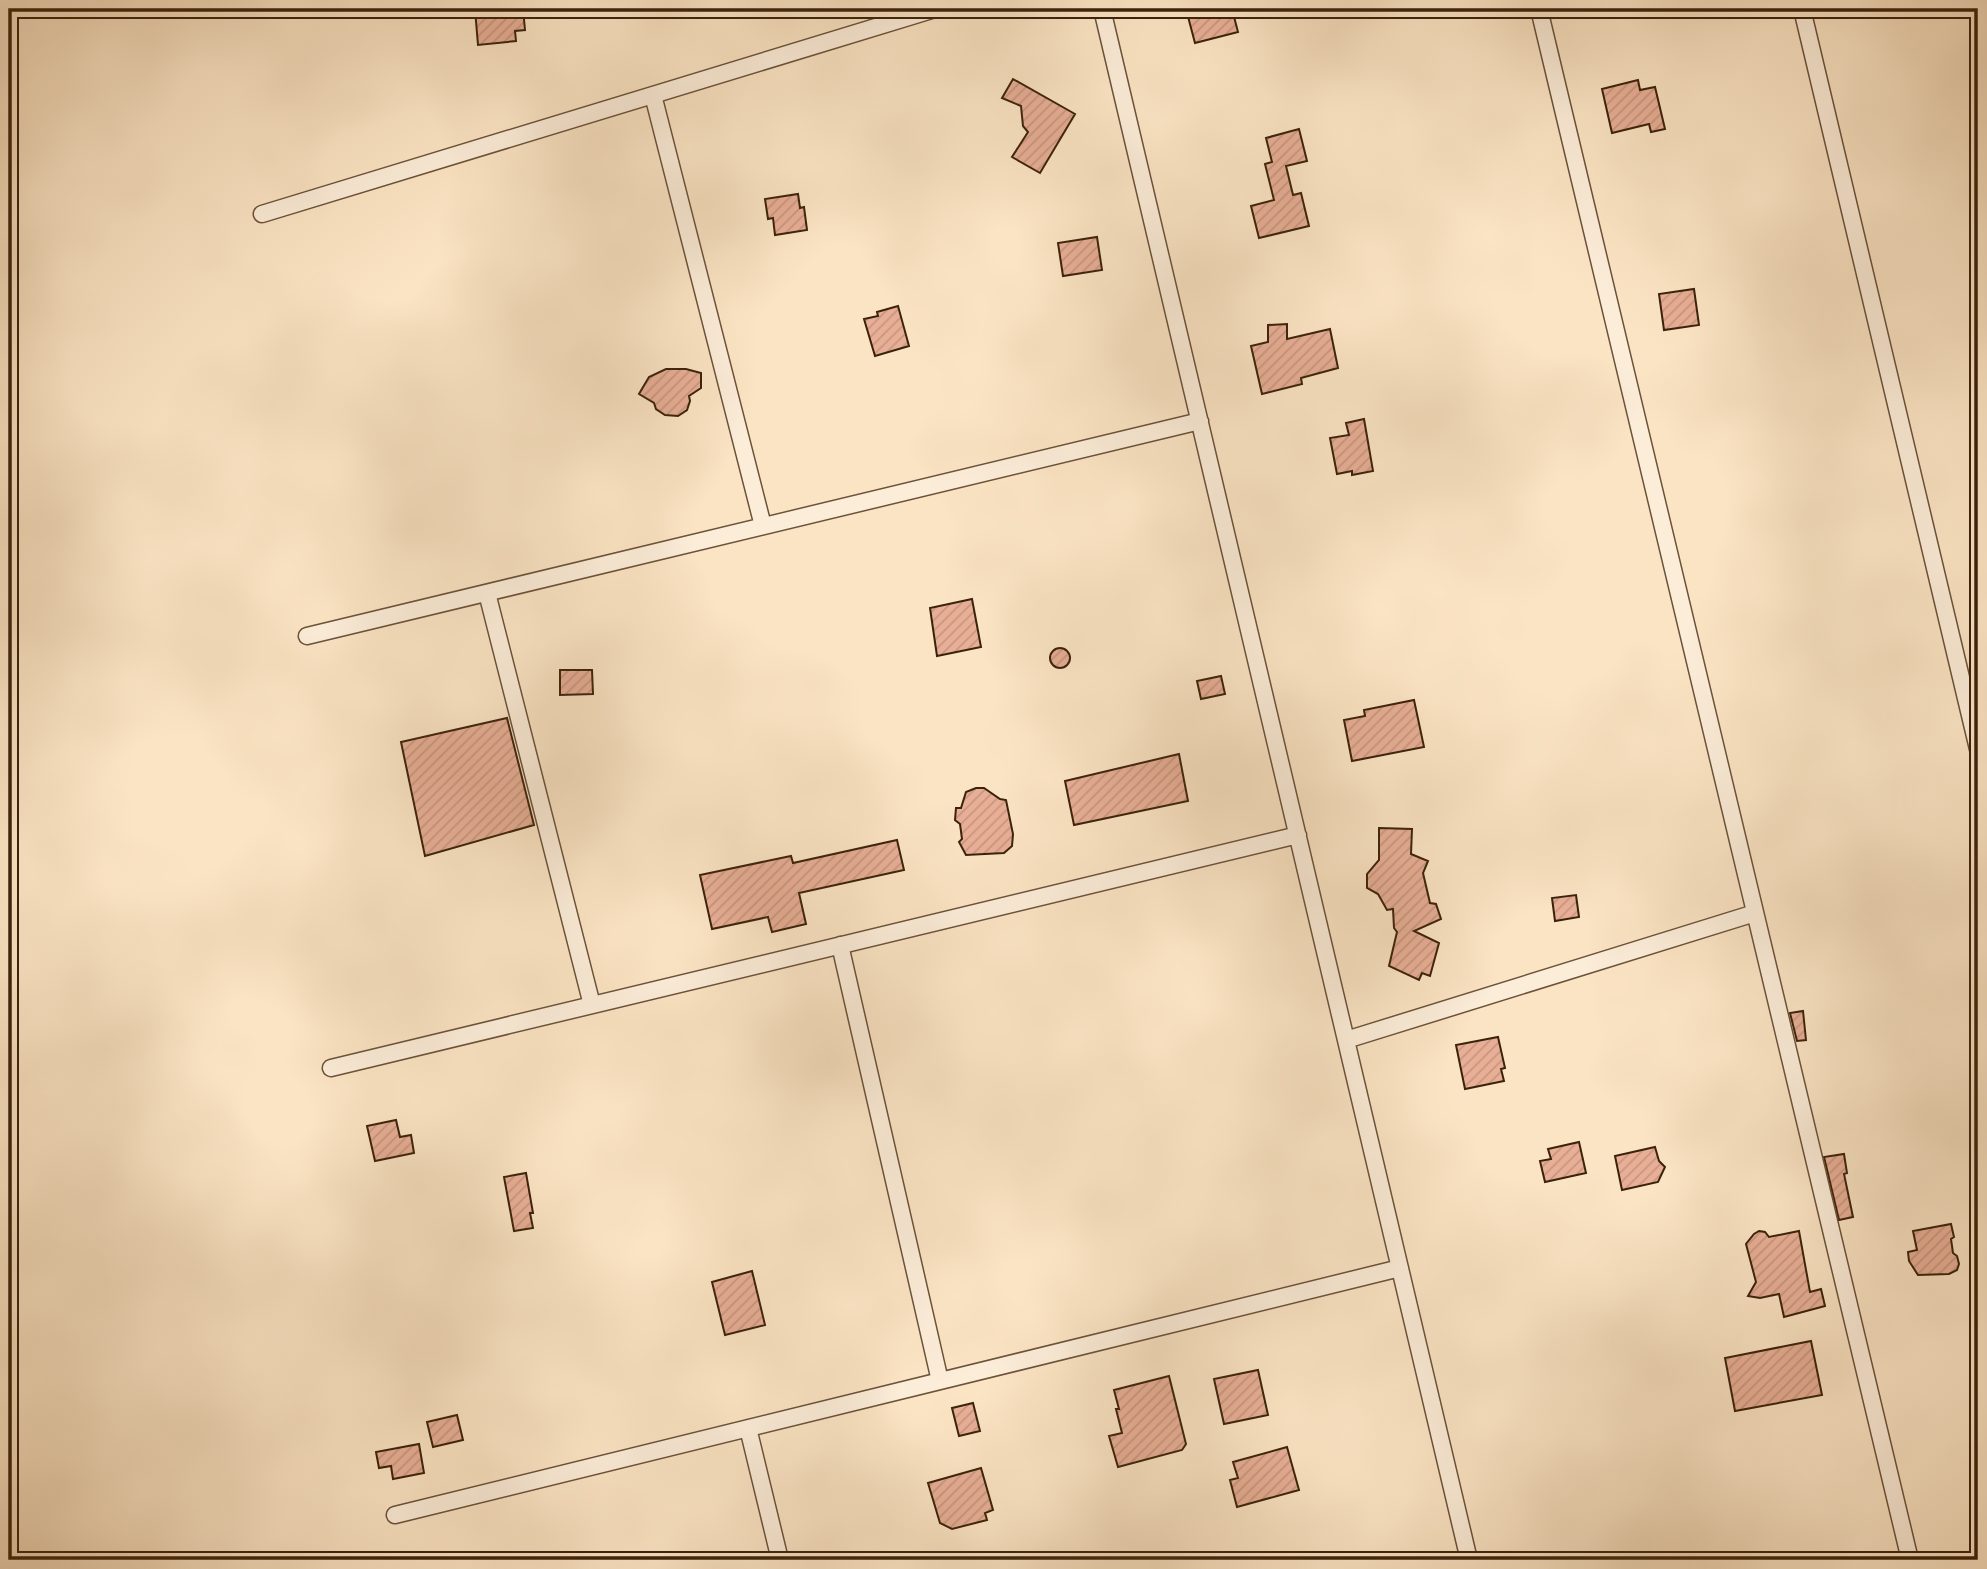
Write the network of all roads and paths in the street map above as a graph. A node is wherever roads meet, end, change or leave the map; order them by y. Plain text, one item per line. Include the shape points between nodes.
1 (935, 9) edge
2 (1102, 9) edge
3 (1539, 9) edge
4 (1802, 9) edge
5 (653, 95) junction
6 (262, 214) dead end
7 (1200, 421) junction
8 (763, 526) junction
9 (487, 593) junction
10 (307, 636) dead end
11 (1978, 749) edge
12 (1298, 835) junction
13 (1755, 913) junction
14 (839, 945) junction
15 (592, 1005) junction
16 (1346, 1040) junction
17 (331, 1068) dead end
18 (1400, 1268) junction
19 (940, 1381) junction
20 (748, 1428) junction
21 (395, 1515) dead end
22 (780, 1560) edge
23 (1469, 1560) edge
24 (1910, 1560) edge

1 - 5 street
2 - 7 street
3 - 13 street
4 - 11 street
5 - 6 street
5 - 8 street
7 - 8 street
7 - 12 street
8 - 9 street
9 - 10 street
9 - 15 street
12 - 14 street
12 - 16 street
13 - 16 street
13 - 24 street
14 - 15 street
14 - 19 street
15 - 17 street
16 - 18 street
18 - 19 street
18 - 23 street
19 - 20 street
20 - 21 street
20 - 22 street

